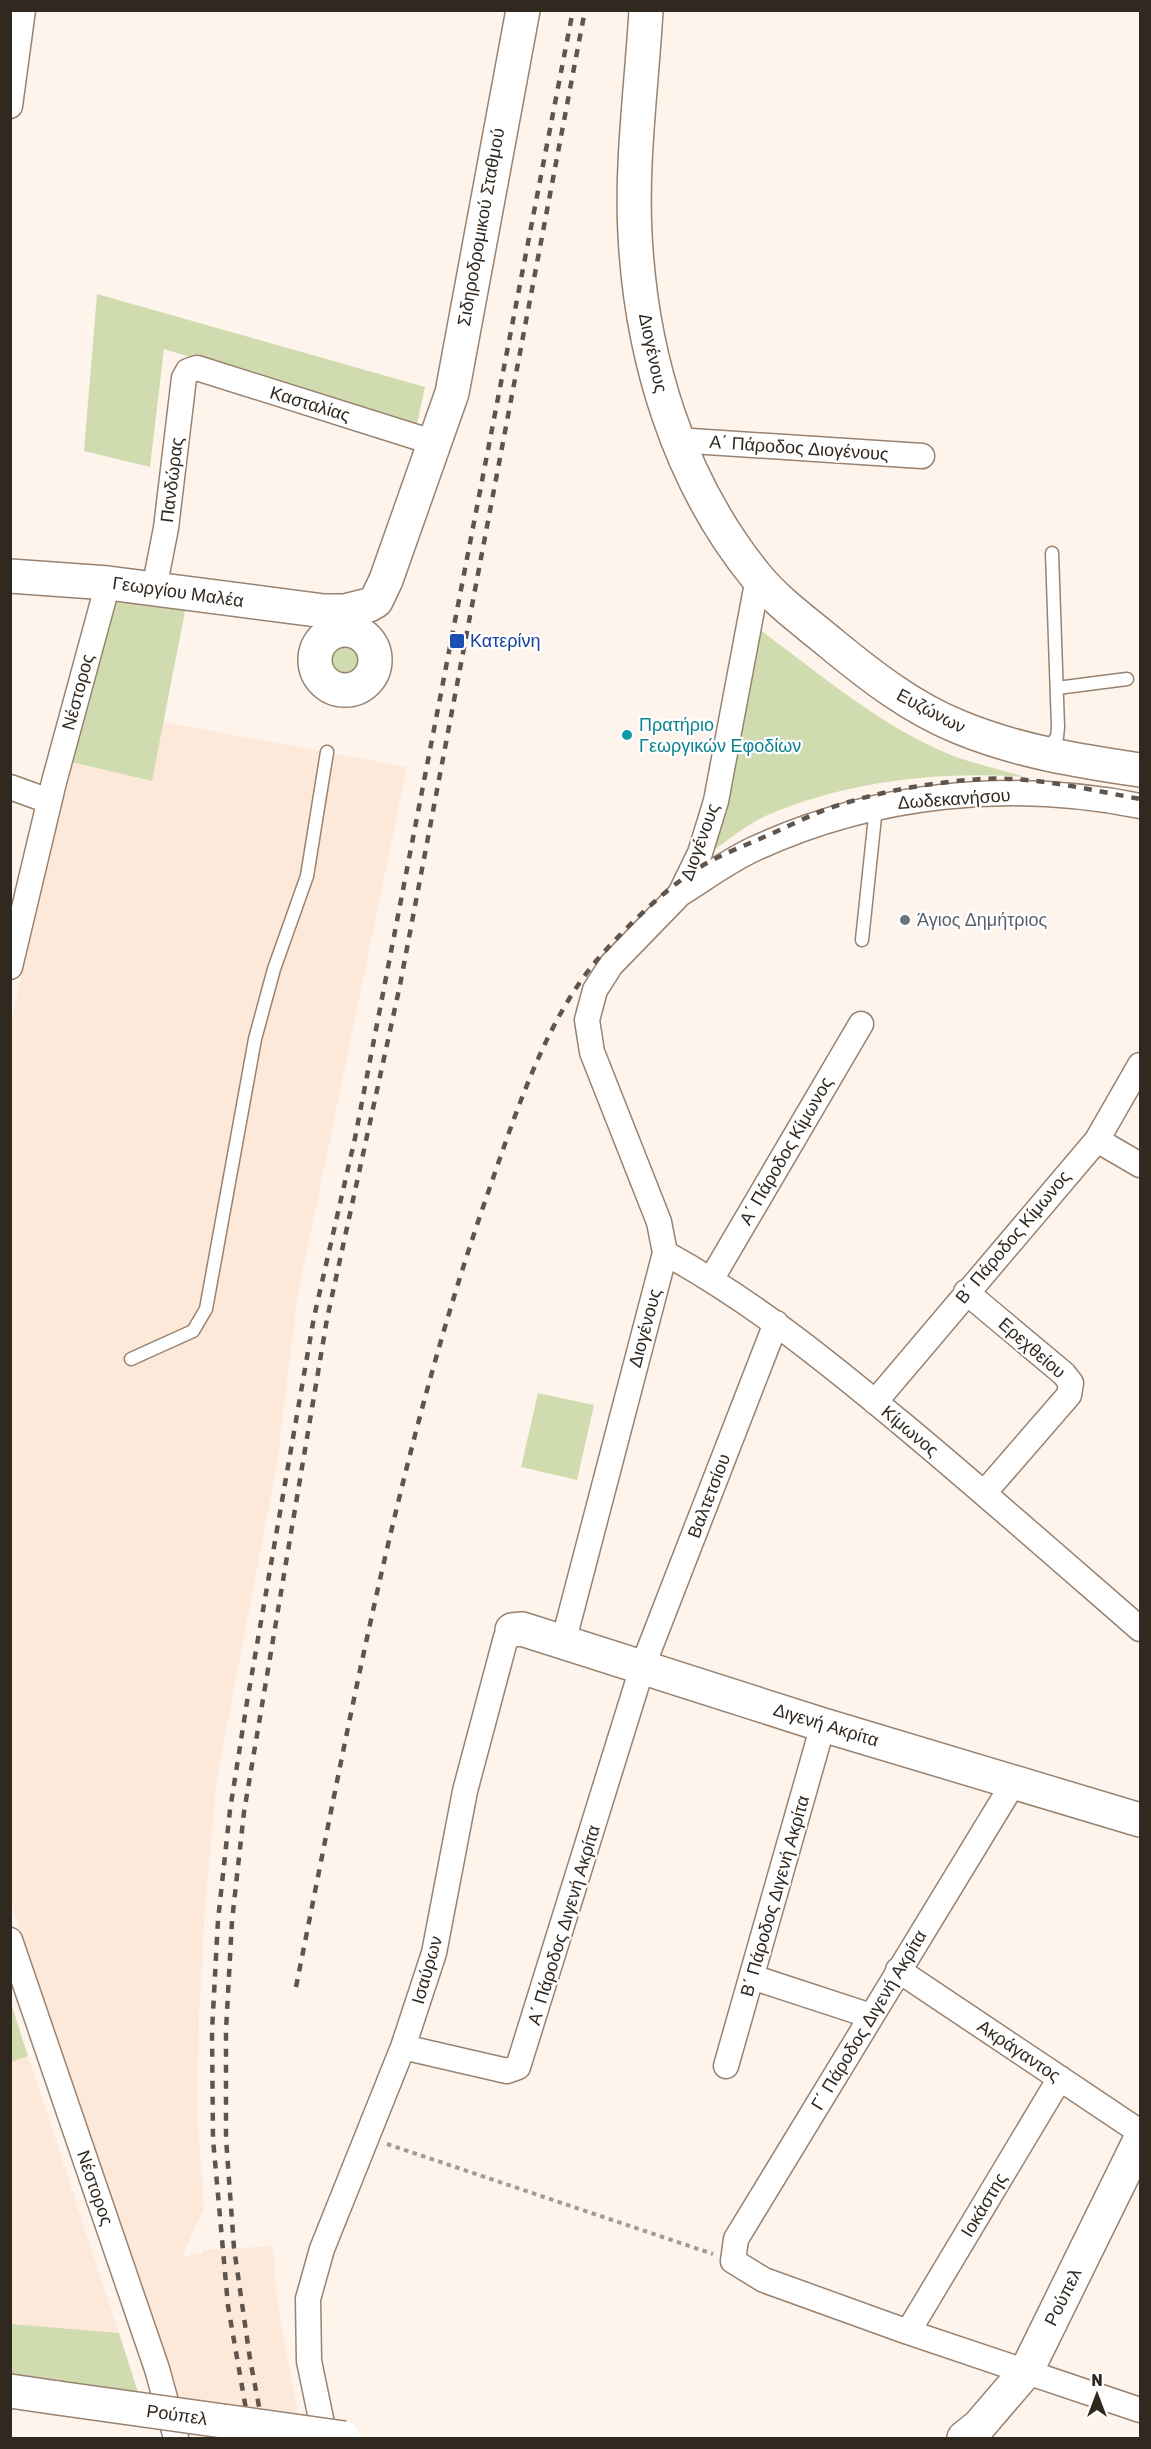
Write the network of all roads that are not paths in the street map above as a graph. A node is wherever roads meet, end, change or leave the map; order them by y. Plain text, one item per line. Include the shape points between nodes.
1 (23, 10) edge
2 (502, 10) edge
3 (523, 10) edge
4 (646, 10) edge
5 (10, 106) edge
6 (483, 158) junction
7 (188, 371) joint
8 (676, 440) junction
9 (432, 442) junction
10 (922, 456) dead end
11 (1052, 553) dead end
12 (10, 576) edge
13 (758, 578) junction
14 (108, 583) junction
15 (154, 589) junction
16 (337, 631) joint
17 (1126, 679) dead end
18 (1057, 688) junction
19 (327, 752) dead end
20 (1043, 754) junction
21 (1140, 770) edge
22 (10, 787) edge
23 (49, 801) junction
24 (876, 806) junction
25 (1140, 806) edge
26 (680, 894) junction
27 (862, 940) dead end
28 (10, 968) edge
29 (861, 1024) dead end
30 (1140, 1065) edge
31 (1097, 1140) junction
32 (1140, 1165) edge
33 (665, 1252) junction
34 (711, 1278) junction
35 (966, 1292) junction
36 (776, 1323) junction
37 (131, 1359) dead end
38 (875, 1402) junction
39 (984, 1493) junction
40 (1140, 1629) edge
41 (512, 1630) joint
42 (562, 1643) junction
43 (642, 1668) junction
44 (823, 1725) junction
45 (1014, 1782) junction
46 (1139, 1816) edge
47 (10, 1940) edge
48 (898, 1970) junction
49 (753, 1977) junction
50 (871, 2016) junction
51 (403, 2047) junction
52 (726, 2066) dead end
53 (1060, 2078) junction
54 (1140, 2132) edge
55 (1140, 2140) edge
56 (908, 2332) junction
57 (1027, 2370) junction
58 (10, 2391) edge
59 (1140, 2410) edge
60 (176, 2439) edge
61 (325, 2439) edge
62 (344, 2439) edge
63 (964, 2439) edge

1 - 5 street
2 - 6 street, Σιδηροδρομικού Σταθμού
3 - 6 street, Σιδηροδρομικού Σταθμού
4 - 8 street, Διογένους via 635,233 649,340
6 - 9 street, Σιδηροδρομικού Σταθμού via 452,393
7 - 9 street, Κασταλίας via 197,368
7 - 15 street, Πανδώρας
8 - 10 street, Α΄ Πάροδος Διογένους
8 - 13 street, Διογένους via 705,500
9 - 16 street, Σιδηροδρομικού Σταθμού via 376,601
11 - 18 lane
12 - 14 street, Γεωργίου Μαλέα
13 - 20 street, Ευζώνων via 808,624 900,697 957,726
13 - 26 street, Διογένους via 716,801 700,853
14 - 15 street, Γεωργίου Μαλέα
14 - 23 street, Νέστορος
15 - 16 street, Γεωργίου Μαλέα via 305,609
17 - 18 lane
18 - 20 lane via 1058,737
19 - 37 lane via 307,876 274,969 255,1039 206,1310 193,1331
20 - 21 street, Ευζώνων
22 - 23 street
23 - 28 street, Νέστορος
24 - 25 street, Δωδεκανήσου via 969,794 1046,794
24 - 26 street, Δωδεκανήσου via 821,822 752,850
24 - 27 lane
26 - 33 street, Διογένους via 611,964 595,990 587,1020 592,1052 659,1222
29 - 34 street, Α΄ Πάροδος Κίμωνος
30 - 31 street, Β΄ Πάροδος Κίμωνος
31 - 32 street
31 - 35 street, Β΄ Πάροδος Κίμωνος
33 - 34 street, Κίμωνος
33 - 42 street, Διογένους
34 - 36 street, Κίμωνος
35 - 38 street, Β΄ Πάροδος Κίμωνος
35 - 39 street, Ερεχθείου via 1071,1383 1069,1395
36 - 38 street, Κίμωνος
36 - 43 street, Βαλτετσίου
38 - 39 street, Κίμωνος
39 - 40 street, Κίμωνος
41 - 42 street, Διγενή Ακρίτα via 522,1629
41 - 51 street, Ισαύρων via 506,1637 465,1791 434,1953
42 - 43 street, Διγενή Ακρίτα
43 - 44 street, Διγενή Ακρίτα
43 - 51 street, Α΄ Πάροδος Διγενή Ακρίτα via 518,2067 507,2071
44 - 45 street, Διγενή Ακρίτα
44 - 49 street, Β΄ Πάροδος Διγενή Ακρίτα
45 - 46 street, Διγενή Ακρίτα
45 - 48 street, Γ΄ Πάροδος Διγενή Ακρίτα
47 - 60 street, Νέστορος via 156,2369
48 - 50 street, Γ΄ Πάροδος Διγενή Ακρίτα
48 - 53 street, Ακράγαντος
49 - 50 street
49 - 52 street, Β΄ Πάροδος Διγενή Ακρίτα
50 - 56 street, Γ΄ Πάροδος Διγενή Ακρίτα via 736,2238 733,2261 764,2280
51 - 61 street, Ισαύρων via 322,2249 308,2299 309,2361
53 - 54 street, Ακράγαντος
53 - 56 street, Ιοκάστης
55 - 57 street, Ρούπελ
56 - 57 street
57 - 59 street
57 - 63 street, Ρούπελ
58 - 62 street, Ρούπελ, bridge

